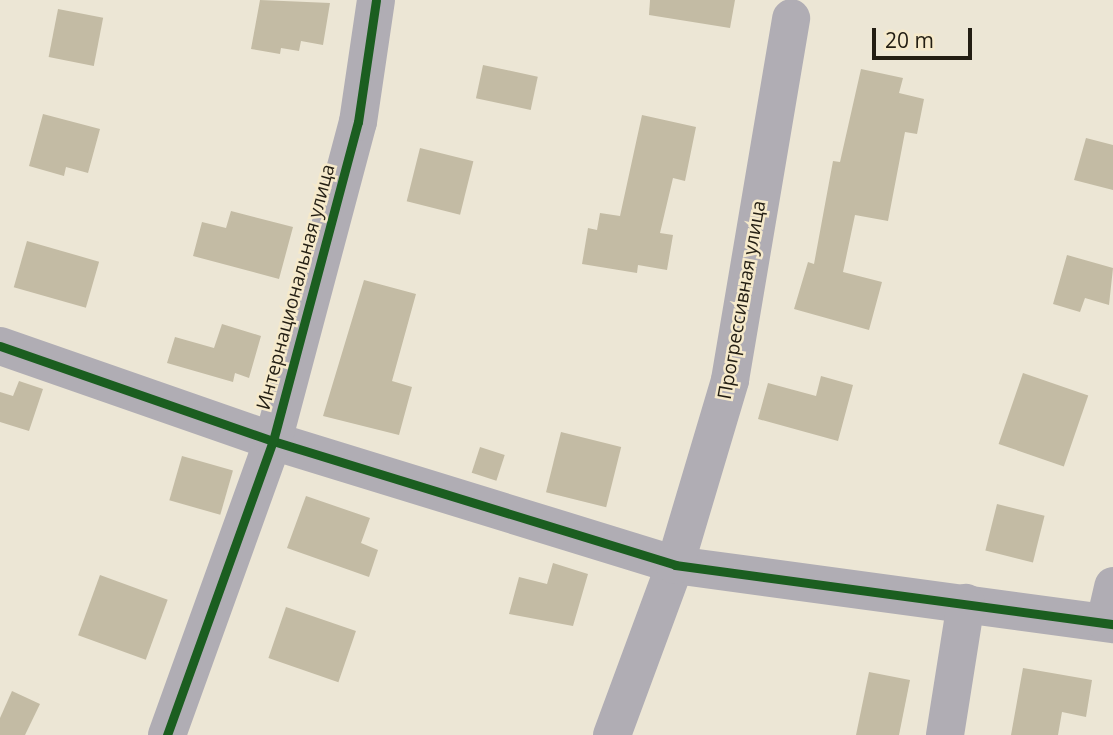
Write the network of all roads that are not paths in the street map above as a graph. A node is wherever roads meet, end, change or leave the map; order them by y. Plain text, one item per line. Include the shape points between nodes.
1 (376, 0) edge
2 (791, 18) dead end
3 (0, 346) edge
4 (273, 441) junction
5 (675, 565) junction
6 (966, 603) junction
7 (1110, 611) edge
8 (167, 735) edge
9 (612, 735) edge
10 (946, 735) edge

1 - 4 street, Интернациональная улица via 358,122
2 - 5 street, Прогрессивная улица via 730,380
3 - 4 street
4 - 5 street
4 - 8 street, Интернациональная улица
5 - 6 street
5 - 9 street, Прогрессивная улица
6 - 7 street
6 - 10 street

